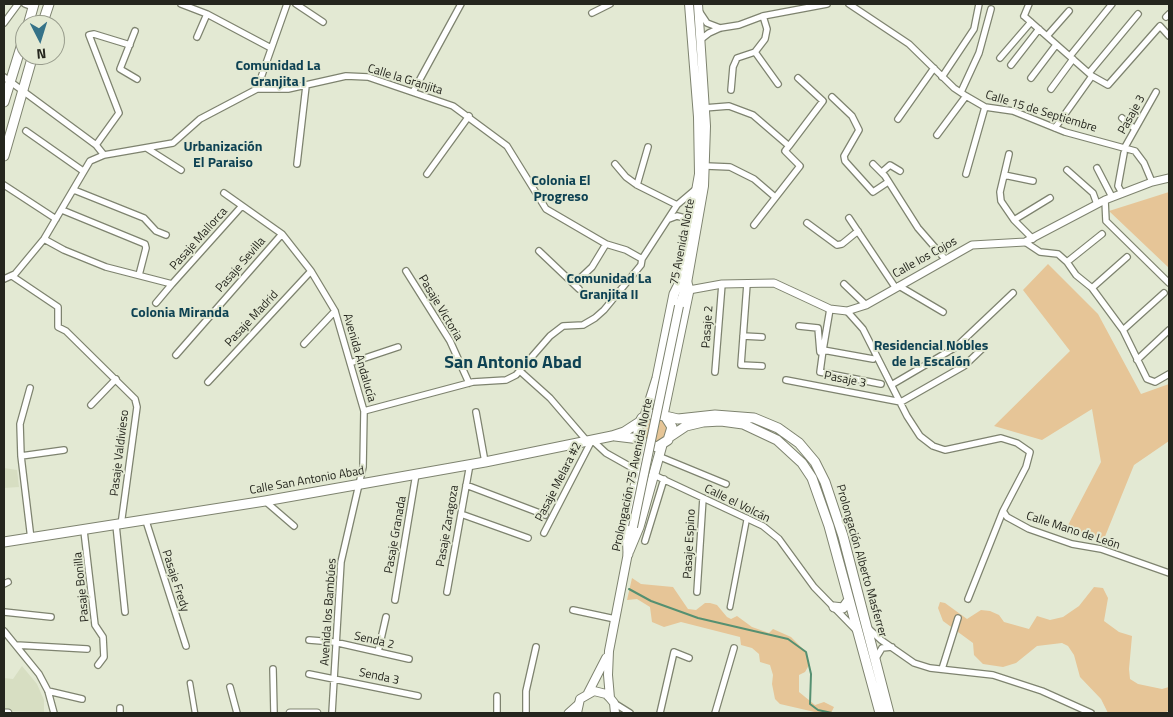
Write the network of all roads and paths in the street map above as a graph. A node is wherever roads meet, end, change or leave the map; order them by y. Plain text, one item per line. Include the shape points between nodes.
1 (18, 4) edge
2 (181, 4) edge
3 (287, 4) edge
4 (296, 4) edge
5 (461, 4) edge
6 (610, 4) edge
7 (689, 4) edge
8 (827, 4) edge
9 (849, 4) edge
10 (979, 4) edge
11 (1025, 4) edge
12 (1029, 4) edge
13 (1112, 4) edge
14 (698, 7) edge
15 (991, 9) dead end
16 (1069, 11) dead end
17 (592, 13) dead end
18 (207, 14) junction
19 (1138, 14) dead end
20 (763, 16) junction
21 (1024, 16) junction
22 (323, 22) dead end
23 (1031, 22) junction
24 (4, 23) edge
25 (720, 28) junction
26 (1039, 29) junction
27 (135, 31) dead end
28 (1046, 36) junction
29 (1169, 36) edge
30 (197, 37) dead end
31 (700, 40) junction
32 (130, 45) junction
33 (1056, 45) junction
34 (271, 48) junction
35 (755, 52) junction
36 (1072, 57) junction
37 (1000, 58) dead end
38 (15, 59) edge
39 (30, 65) edge
40 (1011, 65) dead end
41 (934, 68) junction
42 (1090, 75) junction
43 (942, 77) junction
44 (798, 78) dead end
45 (1031, 78) dead end
46 (7, 79) edge
47 (137, 79) dead end
48 (778, 84) dead end
49 (306, 86) junction
50 (1051, 89) dead end
51 (257, 90) junction
52 (731, 90) dead end
53 (22, 91) junction
54 (413, 92) junction
55 (1156, 92) dead end
56 (964, 94) junction
57 (832, 96) dead end
58 (4, 102) edge
59 (985, 107) junction
60 (704, 108) junction
61 (469, 116) junction
62 (1122, 118) dead end
63 (898, 119) dead end
64 (1055, 128) junction
65 (1135, 129) junction
66 (26, 131) dead end
67 (937, 135) dead end
68 (96, 145) junction
69 (789, 146) junction
70 (648, 147) dead end
71 (148, 149) junction
72 (1125, 150) junction
73 (1008, 154) dead end
74 (104, 155) junction
75 (4, 156) edge
76 (297, 164) dead end
77 (614, 164) dead end
78 (873, 164) dead end
79 (706, 166) junction
80 (1097, 168) dead end
81 (181, 170) dead end
82 (1067, 170) dead end
83 (83, 171) junction
84 (900, 171) dead end
85 (882, 172) junction
86 (427, 174) dead end
87 (966, 174) dead end
88 (1004, 175) junction
89 (1169, 178) edge
90 (1033, 181) dead end
91 (888, 182) junction
92 (1152, 182) junction
93 (4, 185) edge
94 (637, 185) junction
95 (697, 188) junction
96 (74, 190) junction
97 (224, 193) dead end
98 (1122, 193) junction
99 (775, 197) junction
100 (1050, 198) dead end
101 (1108, 198) junction
102 (1097, 204) junction
103 (677, 205) junction
104 (241, 207) junction
105 (62, 210) junction
106 (849, 218) dead end
107 (56, 219) junction
108 (668, 220) junction
109 (1014, 220) junction
110 (807, 224) dead end
111 (754, 225) dead end
112 (691, 226) junction
113 (858, 231) junction
114 (282, 234) junction
115 (1102, 234) dead end
116 (166, 236) dead end
117 (1033, 238) junction
118 (44, 239) junction
119 (1024, 242) junction
120 (606, 244) junction
121 (539, 251) dead end
122 (1127, 257) dead end
123 (642, 259) junction
124 (945, 259) junction
125 (1067, 262) junction
126 (311, 270) junction
127 (406, 271) dead end
128 (12, 276) junction
129 (139, 276) junction
130 (4, 278) edge
131 (1169, 283) edge
132 (172, 284) junction
133 (574, 284) junction
134 (722, 284) junction
135 (747, 284) junction
136 (844, 284) dead end
137 (685, 285) junction
138 (897, 287) junction
139 (1092, 288) junction
140 (579, 289) dead end
141 (1013, 293) dead end
142 (1164, 293) dead end
143 (156, 303) dead end
144 (679, 304) joint
145 (866, 305) junction
146 (830, 309) junction
147 (335, 311) junction
148 (847, 311) junction
149 (943, 312) dead end
150 (799, 326) dead end
151 (1123, 330) junction
152 (1169, 330) edge
153 (743, 336) junction
154 (762, 337) dead end
155 (304, 344) dead end
156 (398, 347) dead end
157 (983, 348) dead end
158 (822, 351) junction
159 (176, 355) dead end
160 (873, 359) dead end
161 (1137, 360) junction
162 (350, 363) junction
163 (762, 366) dead end
164 (521, 372) junction
165 (714, 372) dead end
166 (1169, 374) edge
167 (116, 379) junction
168 (786, 380) dead end
169 (208, 382) dead end
170 (469, 383) junction
171 (881, 384) dead end
172 (893, 384) junction
173 (30, 388) dead end
174 (901, 402) junction
175 (91, 405) dead end
176 (364, 411) junction
177 (476, 412) dead end
178 (664, 416) junction
179 (643, 418) junction
180 (612, 436) junction
181 (671, 436) junction
182 (590, 440) junction
183 (642, 441) junction
184 (662, 446) junction
185 (64, 450) dead end
186 (20, 456) junction
187 (658, 456) junction
188 (485, 462) junction
189 (470, 464) junction
190 (638, 471) junction
191 (416, 474) junction
192 (654, 475) junction
193 (664, 480) junction
194 (360, 484) junction
195 (726, 484) dead end
196 (466, 485) junction
197 (703, 498) junction
198 (265, 502) junction
199 (1003, 511) junction
200 (461, 514) junction
201 (545, 516) dead end
202 (747, 518) junction
203 (146, 521) junction
204 (119, 525) junction
205 (294, 526) dead end
206 (84, 531) junction
207 (544, 533) dead end
208 (528, 538) dead end
209 (31, 539) junction
210 (645, 541) dead end
211 (4, 542) edge
212 (628, 554) junction
213 (1169, 573) edge
214 (447, 592) dead end
215 (697, 592) dead end
216 (968, 598) dead end
217 (395, 600) dead end
218 (848, 601) junction
219 (730, 607) dead end
220 (834, 607) junction
221 (573, 610) dead end
222 (4, 612) edge
223 (125, 612) dead end
224 (51, 617) dead end
225 (386, 617) dead end
226 (958, 618) dead end
227 (615, 619) junction
228 (867, 626) junction
229 (4, 631) edge
230 (859, 633) junction
231 (309, 640) dead end
232 (334, 642) junction
233 (16, 645) junction
234 (186, 646) dead end
235 (536, 647) dead end
236 (892, 647) junction
237 (734, 648) dead end
238 (87, 649) dead end
239 (609, 651) junction
240 (378, 652) junction
241 (689, 658) dead end
242 (876, 658) junction
243 (409, 659) dead end
244 (98, 665) dead end
245 (273, 669) dead end
246 (942, 669) junction
247 (309, 674) dead end
248 (335, 678) junction
249 (190, 683) dead end
250 (230, 687) dead end
251 (48, 691) junction
252 (588, 693) junction
253 (418, 696) dead end
254 (497, 696) dead end
255 (82, 699) dead end
256 (612, 700) junction
257 (578, 704) junction
258 (4, 713) edge
259 (8, 713) edge
260 (54, 713) edge
261 (195, 713) edge
262 (237, 713) edge
263 (274, 713) edge
264 (290, 713) edge
265 (317, 713) edge
266 (332, 713) edge
267 (497, 713) edge
268 (526, 713) edge
269 (568, 713) edge
270 (577, 713) edge
271 (615, 713) edge
272 (630, 713) edge
273 (660, 713) edge
274 (715, 713) edge
275 (880, 713) edge
276 (889, 713) edge
277 (1091, 713) edge

1 - 24 street
2 - 18 street
3 - 34 street
4 - 22 street
5 - 54 street
6 - 17 street
7 - 95 main road, 75 Avenida Norte via 698,117
8 - 20 street
9 - 41 street, Calle 15 de Septiembre via 888,28
10 - 43 street via 974,29
11 - 21 street
12 - 21 street
13 - 36 street
14 - 25 street via 707,23
14 - 31 main road, 75 Avenida Norte
15 - 56 street
16 - 28 street
18 - 30 street
18 - 34 street
19 - 42 street
20 - 25 street
20 - 35 street via 767,28 765,39
21 - 23 street
23 - 26 street
23 - 37 street
25 - 31 street
26 - 28 street
26 - 40 street
27 - 32 street
28 - 33 street
29 - 42 street via 1160,26 1108,85
31 - 60 main road, 75 Avenida Norte
32 - 47 street via 120,69
32 - 68 street via 89,35 119,113
33 - 36 street
33 - 45 street
34 - 51 street
35 - 48 street
35 - 52 street via 737,58
36 - 42 street
36 - 50 street
38 - 46 main road
39 - 53 main road
41 - 43 street, Calle 15 de Septiembre
41 - 63 street
42 - 64 street
43 - 56 street, Calle 15 de Septiembre
44 - 69 street via 823,101
46 - 53 street
46 - 58 main road
49 - 51 street, Calle la Granjita
49 - 54 street, Calle la Granjita via 346,76 368,77
49 - 76 street
51 - 71 street, Calle la Granjita via 200,119 173,143
53 - 68 street
53 - 75 main road
54 - 61 street, Calle la Granjita via 437,98
55 - 65 street, Pasaje 3
56 - 59 street, Calle 15 de Septiembre
56 - 67 street
57 - 91 street via 852,116 859,130 844,156 845,161 873,192
59 - 64 street, Calle 15 de Septiembre via 1013,112
59 - 87 street
60 - 69 street via 729,106 753,115
60 - 79 main road, 75 Avenida Norte
61 - 86 street
61 - 120 street, Calle la Granjita via 507,146 546,209
62 - 65 street
64 - 72 street, Calle 15 de Septiembre
65 - 72 street, Pasaje 3
66 - 83 street
68 - 74 street
69 - 99 street via 785,151 800,166
70 - 94 street
71 - 74 street, Calle la Granjita
71 - 81 street
72 - 92 street, Calle 15 de Septiembre via 1135,151
72 - 98 street, Pasaje 3 via 1118,186
73 - 88 street
74 - 83 street, Calle la Granjita via 90,161
77 - 94 street
78 - 85 street
79 - 99 street via 730,167 754,179
79 - 137 main road, 75 Avenida Norte via 701,210
80 - 101 street
82 - 102 street via 1093,193
83 - 96 street, Calle la Granjita
84 - 85 street via 890,165
85 - 91 street
88 - 90 street
88 - 109 street via 1001,201
89 - 92 street, Calle los Cojos
91 - 124 street via 918,228
92 - 98 street, Calle los Cojos
93 - 107 street
94 - 103 street
95 - 103 street
95 - 112 main road, 75 Avenida Norte
96 - 105 street, Calle la Granjita
96 - 116 street via 144,218
97 - 104 street, Avenida Andalucía
98 - 101 street, Calle los Cojos
99 - 111 street
100 - 109 street
101 - 102 street, Calle los Cojos
101 - 131 street via 1106,221
102 - 117 street, Calle los Cojos
103 - 108 street
104 - 114 street, Avenida Andalucía
104 - 132 street, Pasaje Mallorca
105 - 107 street, Calle la Granjita
105 - 129 street via 145,244
106 - 113 street
107 - 118 street, Calle la Granjita
108 - 112 street via 680,216
108 - 123 street
109 - 117 street
110 - 113 street via 837,245
112 - 137 main road, 75 Avenida Norte
113 - 138 street
114 - 126 street, Avenida Andalucía
114 - 159 street, Pasaje Sevilla
115 - 125 street
117 - 119 street, Calle los Cojos
118 - 128 street, Calle la Granjita
118 - 129 street, Pasaje Mallorca via 106,267
119 - 124 street, Calle los Cojos via 972,245
119 - 125 street via 1040,252 1058,254
120 - 123 street, Calle la Granjita
120 - 133 street via 592,267
121 - 133 street
122 - 139 street
123 - 164 street via 621,291 595,318 583,325 563,326 550,336
124 - 138 street, Calle los Cojos
125 - 139 street via 1076,276
126 - 147 street, Avenida Andalucía
126 - 169 street, Pasaje Madrid
127 - 170 street, Pasaje Victoria via 450,341
128 - 130 street
128 - 167 street, Pasaje Valdivieso via 58,307 58,327 66,330
129 - 132 street, Pasaje Mallorca
132 - 143 street, Pasaje Mallorca
133 - 140 street
134 - 135 street, Calle los Cojos
134 - 137 street, Calle los Cojos
134 - 165 street, Pasaje 2
135 - 146 street, Calle los Cojos via 774,283
135 - 153 street
136 - 145 street
137 - 144 main road, 75 Avenida Norte
137 - 178 main road
137 - 179 main road via 674,294 657,378
138 - 145 street, Calle los Cojos
138 - 149 street
139 - 151 street
141 - 172 street via 956,347
142 - 151 street
144 - 212 main road, Prolongación 75 Avenida Norte, bridge
145 - 148 street, Calle los Cojos
146 - 148 street, Calle los Cojos
146 - 158 street
147 - 155 street
147 - 162 street, Avenida Andalucía
148 - 172 street via 863,329
150 - 158 street via 818,328
151 - 161 street
152 - 161 street
153 - 154 street
153 - 163 street via 741,365
156 - 162 street
157 - 174 street via 964,366
158 - 160 street
158 - 171 street via 820,372
161 - 166 street via 1149,381 1158,381
162 - 176 street, Avenida Andalucía
164 - 170 street via 506,380
164 - 182 street
167 - 175 street
167 - 204 street, Pasaje Valdivieso via 135,399 137,407
168 - 174 street, Pasaje 3
170 - 176 street
172 - 174 street
173 - 186 street via 20,424
174 - 199 street via 920,436 933,446 945,450 1000,438 1017,443 1030,452 1026,467
176 - 194 street, Avenida Andalucía
177 - 188 street
178 - 179 main road via 655,413
178 - 181 main road via 672,428
178 - 228 main road, Prolongación Alberto Masferrer via 686,419 715,414 754,418 778,428 799,443 826,482
179 - 180 main road, Calle San Antonio Abad via 624,432
179 - 183 main road via 638,430
180 - 182 main road, Calle San Antonio Abad
180 - 183 main road, Calle San Antonio Abad
181 - 184 main road
181 - 218 main road, Prolongación Alberto Masferrer via 686,426 721,421 761,431 791,451 812,478 818,492
182 - 188 main road, Calle San Antonio Abad
182 - 190 street
182 - 207 street, Pasaje Melara #2
183 - 184 main road via 652,447
183 - 190 main road
184 - 187 main road
185 - 186 street
186 - 209 street
187 - 192 main road
187 - 195 street
188 - 189 main road, Calle San Antonio Abad
189 - 191 main road, Calle San Antonio Abad
189 - 196 street, Pasaje Zaragoza
190 - 212 main road via 627,525
191 - 194 main road, Calle San Antonio Abad
191 - 217 street, Pasaje Granada
192 - 193 street, Calle el Volcán
192 - 212 main road
193 - 197 street, Calle el Volcán
193 - 210 street
194 - 198 main road, Calle San Antonio Abad
194 - 232 street, Avenida los Bambúes via 341,562
196 - 200 street, Pasaje Zaragoza
196 - 201 street
197 - 202 street, Calle el Volcán
197 - 215 street, Pasaje Espino
198 - 203 main road, Calle San Antonio Abad
198 - 205 street
199 - 213 street, Calle Mano de León via 1029,530 1072,544 1102,549
199 - 216 street
200 - 208 street
200 - 214 street, Pasaje Zaragoza
202 - 219 street
202 - 220 street, Calle el Volcán via 779,539 814,587
203 - 204 main road, Calle San Antonio Abad
203 - 234 street, Pasaje Fredy
204 - 206 main road, Calle San Antonio Abad
204 - 223 street, Pasaje Valdivieso
206 - 209 main road, Calle San Antonio Abad
206 - 244 street, Pasaje Bonilla via 95,625 103,637 104,657
209 - 211 main road, Calle San Antonio Abad
212 - 227 main road, Prolongación 75 Avenida Norte
218 - 220 main road via 843,608
218 - 230 main road, Prolongación Alberto Masferrer
220 - 230 street, Calle el Volcán
221 - 227 street
222 - 224 street
225 - 240 street
226 - 246 street
227 - 239 main road, Prolongación 75 Avenida Norte
228 - 236 street via 876,637
228 - 242 main road, Prolongación Alberto Masferrer
229 - 233 street
230 - 275 main road, Prolongación Alberto Masferrer
231 - 232 street, Senda 2
232 - 240 street, Senda 2
232 - 248 street, Avenida los Bambúes
233 - 238 street
233 - 251 street
235 - 268 street via 526,691
236 - 242 street via 882,648
236 - 246 street via 914,663
237 - 274 street
239 - 252 main road, Prolongación 75 Avenida Norte
239 - 256 main road, Prolongación 75 Avenida Norte
240 - 243 street, Senda 2
241 - 273 street via 674,652
242 - 276 main road, Prolongación Alberto Masferrer
245 - 263 street
246 - 277 street via 993,674
247 - 248 street, Senda 3
248 - 253 street, Senda 3
248 - 266 street, Avenida los Bambúes
249 - 261 street
250 - 262 street
251 - 255 street
251 - 260 street
252 - 256 main road via 600,692
252 - 257 main road, Prolongación 75 Avenida Norte
254 - 267 street
256 - 271 main road, Prolongación 75 Avenida Norte
256 - 272 street
257 - 269 street
257 - 270 main road
258 - 259 street
264 - 265 street

